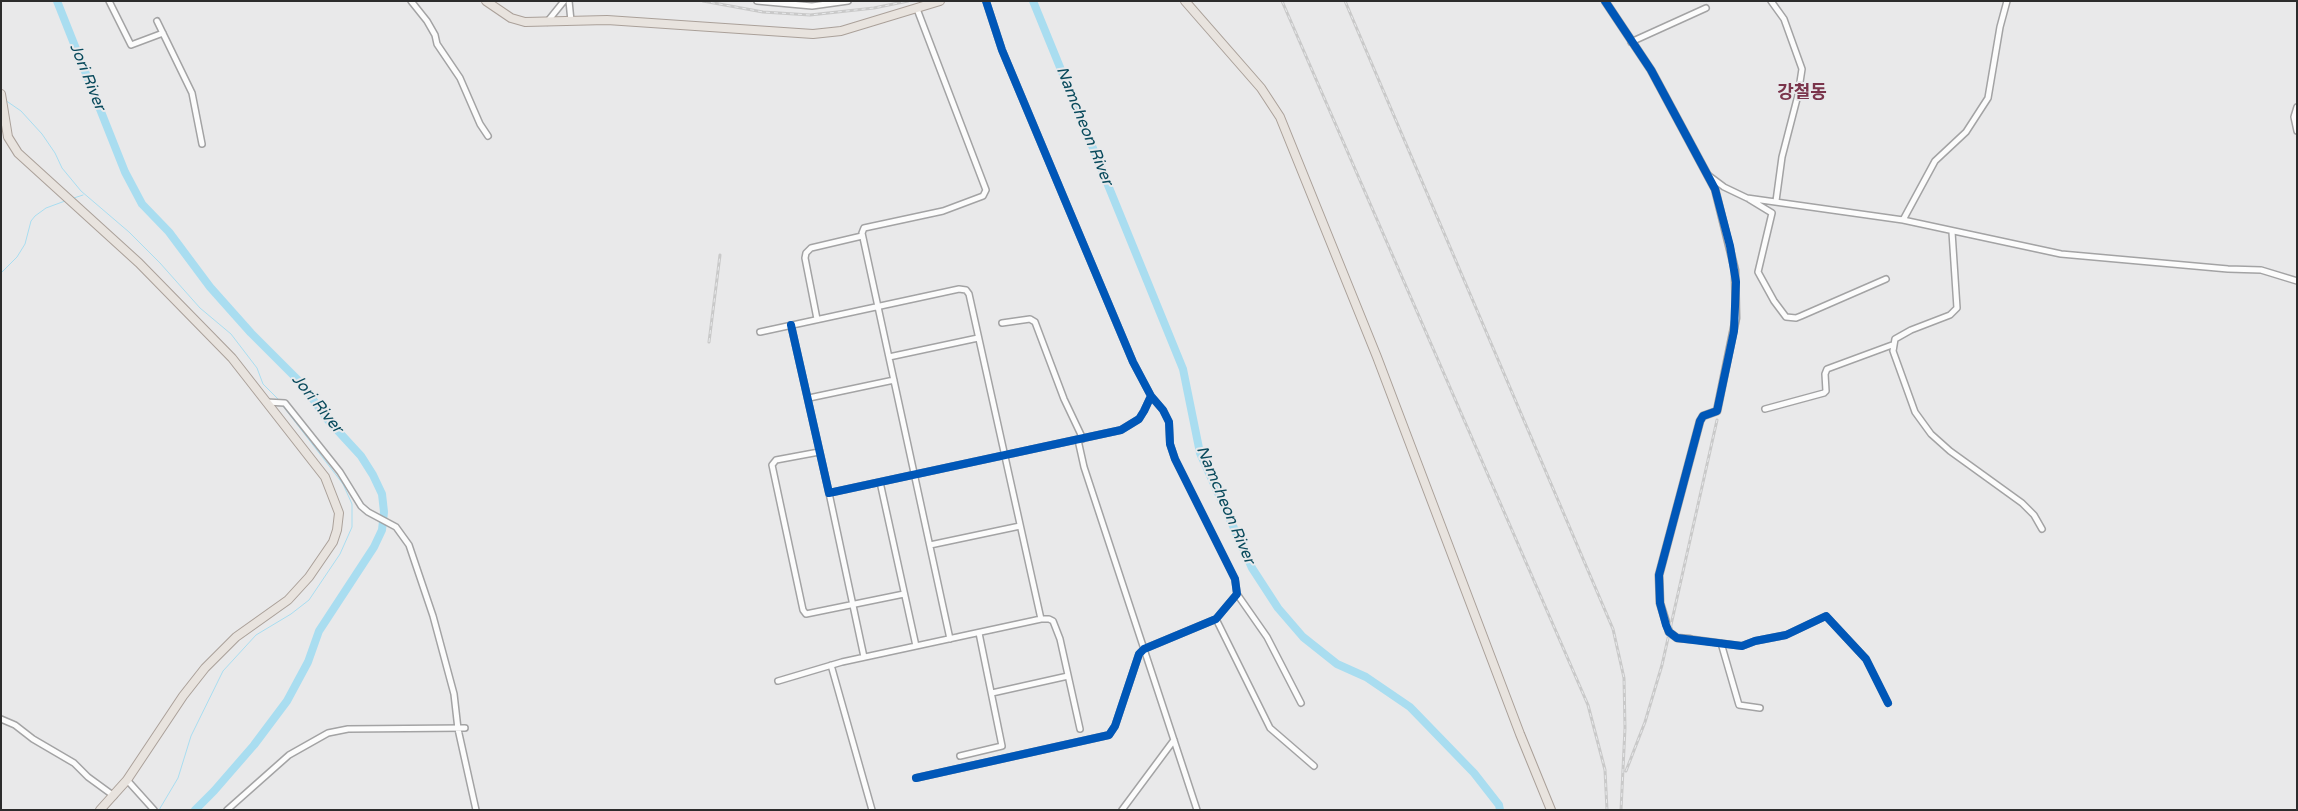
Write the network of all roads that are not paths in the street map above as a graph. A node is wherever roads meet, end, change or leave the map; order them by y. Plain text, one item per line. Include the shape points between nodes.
1 (109, 1) edge
2 (411, 1) edge
3 (564, 1) edge
4 (569, 1) edge
5 (757, 1) edge
6 (848, 1) edge
7 (940, 1) edge
8 (986, 1) edge
9 (1185, 1) edge
10 (1605, 1) edge
11 (1771, 1) edge
12 (2007, 1) edge
13 (490, 3) edge
14 (1706, 8) dead end
15 (916, 9) junction
16 (157, 20) dead end
17 (571, 21) junction
18 (547, 22) junction
19 (163, 33) junction
20 (1631, 42) junction
21 (2, 98) edge
22 (2297, 107) edge
23 (2297, 131) edge
24 (488, 136) dead end
25 (202, 144) dead end
26 (1707, 175) junction
27 (1746, 198) junction
28 (1776, 201) junction
29 (1903, 220) junction
30 (1952, 232) junction
31 (862, 236) junction
32 (1886, 279) dead end
33 (2297, 281) edge
34 (878, 307) junction
35 (817, 318) junction
36 (1002, 323) dead end
37 (791, 324) junction
38 (760, 332) dead end
39 (978, 338) junction
40 (1892, 345) junction
41 (889, 357) junction
42 (894, 380) junction
43 (1151, 396) junction
44 (809, 398) junction
45 (266, 402) junction
46 (1765, 409) dead end
47 (1081, 439) junction
48 (818, 452) junction
49 (1004, 456) junction
50 (915, 474) junction
51 (880, 482) junction
52 (829, 493) junction
53 (1020, 526) junction
54 (2042, 529) dead end
55 (930, 545) junction
56 (904, 594) junction
57 (1237, 594) junction
58 (852, 604) junction
59 (1041, 619) junction
60 (1216, 619) junction
61 (979, 633) junction
62 (950, 639) junction
63 (1690, 639) joint
64 (1720, 643) junction
65 (916, 646) junction
66 (1144, 649) junction
67 (864, 657) junction
68 (830, 665) junction
69 (1068, 676) junction
70 (778, 681) dead end
71 (992, 693) junction
72 (1301, 703) dead end
73 (1888, 703) dead end
74 (1760, 708) dead end
75 (1, 719) edge
76 (465, 728) dead end
77 (458, 729) junction
78 (1080, 729) dead end
79 (1174, 740) junction
80 (960, 756) dead end
81 (1314, 766) dead end
82 (916, 778) dead end
83 (127, 780) junction
84 (114, 796) junction
85 (100, 810) edge
86 (154, 810) edge
87 (227, 810) edge
88 (476, 810) edge
89 (872, 810) edge
90 (1122, 810) edge
91 (1197, 810) edge
92 (1551, 810) edge

1 - 19 street via 131,45
2 - 24 street via 427,21 437,44 460,78
3 - 18 street
4 - 17 street
5 - 6 street via 812,6
7 - 15 main road
8 - 43 street via 1002,50 1133,362
9 - 92 main road via 1261,88 1280,117 1377,357
10 - 20 street
11 - 28 street via 1784,19 1802,69 1782,156
12 - 29 street via 1988,98 1966,132 1935,161
13 - 18 main road via 519,21
14 - 20 street
15 - 17 main road via 842,31 820,34 607,20
15 - 31 street via 986,190 983,196 942,211 864,228
16 - 19 street
17 - 18 main road
19 - 25 street via 192,93
20 - 26 street via 1651,70
21 - 45 main road via 8,137 18,153 139,263 232,358
22 - 23 street via 2294,117
26 - 27 street
26 - 63 street via 1715,189 1730,246 1737,306 1732,346 1717,411 1703,416 1700,421 1659,575 1660,603 1669,632 1677,638
27 - 28 street
27 - 32 street via 1772,213 1758,272 1786,317 1796,318
28 - 29 street
29 - 30 street
30 - 33 street via 2061,254 2261,270
30 - 40 street via 1957,308 1950,315 1895,339
31 - 34 street
31 - 35 street via 811,248 806,253
34 - 35 street
34 - 39 street via 962,288 969,294
34 - 41 street
35 - 37 street
36 - 47 street via 1030,319 1035,322
37 - 38 street
37 - 44 street
39 - 41 street
39 - 49 street
40 - 46 street via 1827,368 1824,393
40 - 54 street via 1915,412 1927,428 1950,451 2022,503
41 - 42 street
42 - 44 street
42 - 50 street
43 - 47 street via 1139,419 1133,423 1121,430
43 - 57 street via 1169,422 1170,444 1175,459 1235,579
44 - 48 street
45 - 77 street via 285,403 340,472 361,506 392,524 405,538 417,565 454,694
45 - 83 main road via 328,482 339,512 336,536 330,549 294,595 236,637 197,677
47 - 49 street
47 - 66 street via 1084,467
48 - 52 street
48 - 58 street via 773,462 786,535 805,613
49 - 50 street
49 - 53 street
50 - 51 street
50 - 55 street
51 - 52 street
51 - 56 street
52 - 58 street
53 - 55 street
53 - 59 street
55 - 62 street
56 - 58 street
56 - 65 street
57 - 60 street
57 - 72 street via 1267,637
58 - 67 street
59 - 61 street
59 - 69 street via 1049,619 1056,626
60 - 66 street
60 - 81 street via 1270,728
61 - 62 street
61 - 71 street
62 - 65 street
63 - 64 street
64 - 73 street via 1742,646 1777,638 1826,616 1866,658
64 - 74 street via 1739,705
65 - 67 street
66 - 79 street
66 - 82 street via 1139,654 1110,734
67 - 68 street
68 - 70 street
68 - 89 street
69 - 71 street
69 - 78 street
71 - 80 street via 1002,746
75 - 84 street via 74,762
76 - 77 street
77 - 87 street via 348,729 328,733 289,755
77 - 88 street
79 - 90 street
79 - 91 street
83 - 84 main road
83 - 86 street
84 - 85 main road

